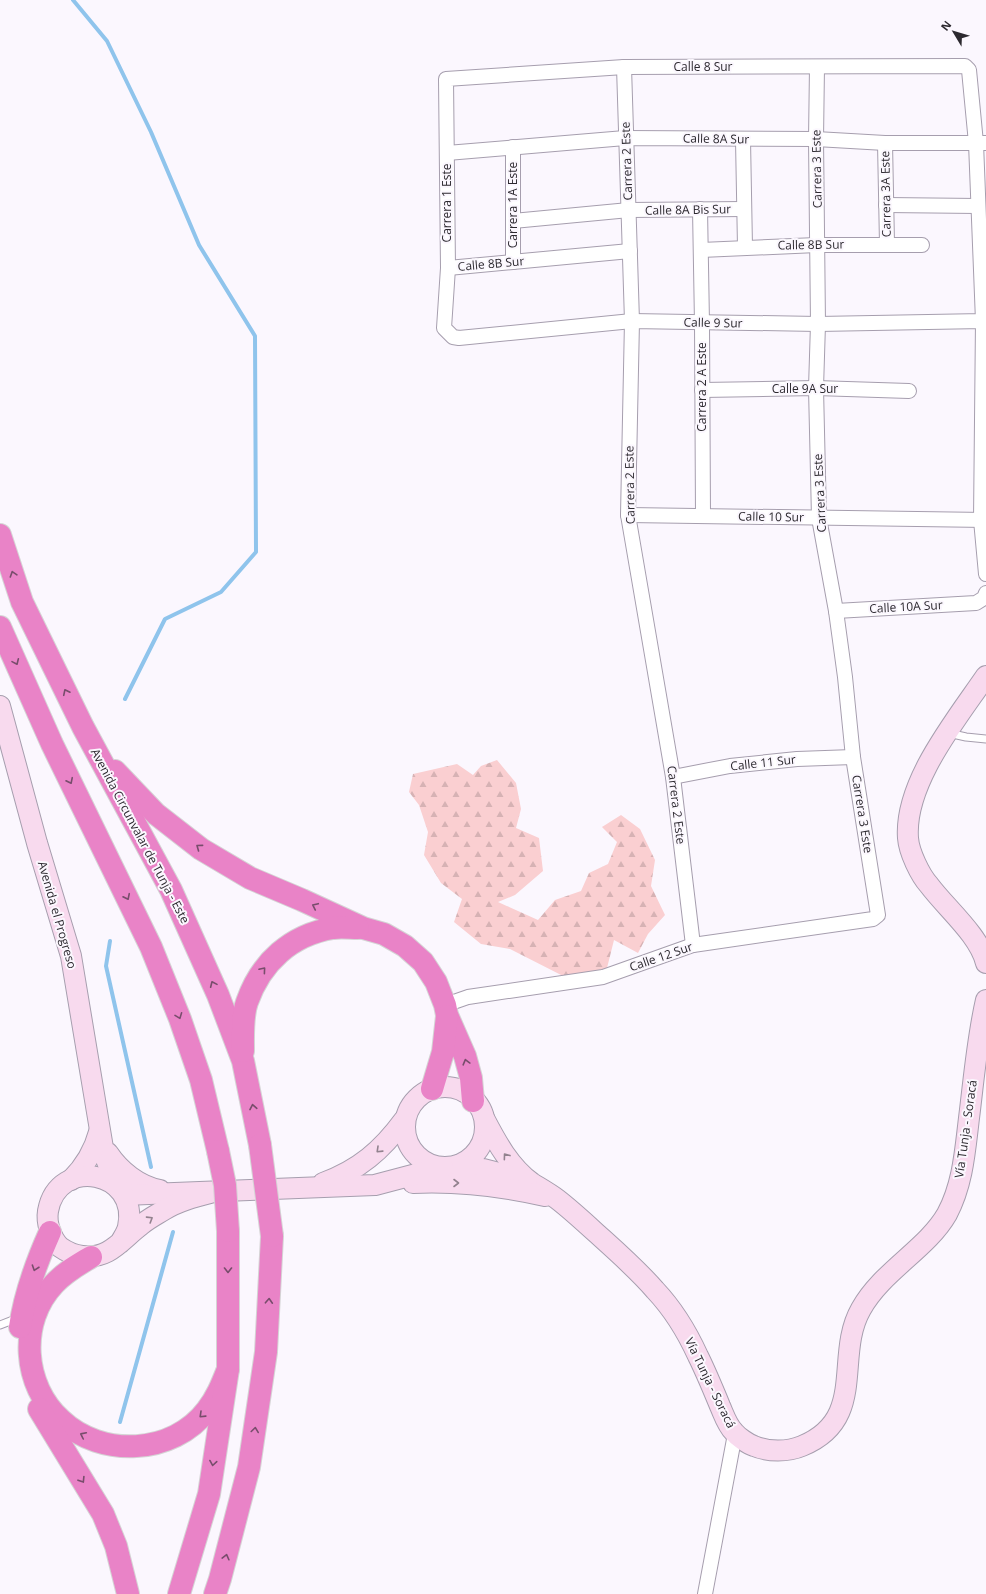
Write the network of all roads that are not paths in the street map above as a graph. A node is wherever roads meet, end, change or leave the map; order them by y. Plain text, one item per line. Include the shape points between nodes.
1 (624, 67) junction
2 (817, 67) junction
3 (446, 79) joint
4 (625, 138) junction
5 (816, 139) junction
6 (743, 140) junction
7 (885, 143) junction
8 (981, 143) edge
9 (513, 147) junction
10 (447, 153) junction
11 (886, 205) junction
12 (978, 206) junction
13 (700, 209) junction
14 (744, 209) junction
15 (629, 210) junction
16 (513, 222) junction
17 (887, 244) junction
18 (922, 244) dead end
19 (817, 245) junction
20 (745, 247) junction
21 (700, 250) junction
22 (630, 251) junction
23 (983, 251) edge
24 (513, 262) junction
25 (448, 268) junction
26 (632, 321) junction
27 (985, 321) edge
28 (702, 322) junction
29 (818, 324) junction
30 (444, 328) joint
31 (816, 388) junction
32 (702, 390) junction
33 (908, 391) dead end
34 (628, 515) junction
35 (703, 516) junction
36 (819, 518) junction
37 (984, 520) edge
38 (0, 535) edge
39 (986, 574) edge
40 (986, 593) edge
41 (836, 611) junction
42 (0, 627) edge
43 (986, 676) edge
44 (0, 706) edge
45 (83, 727) junction
46 (948, 732) junction
47 (4, 734) edge
48 (986, 739) edge
49 (853, 757) junction
50 (673, 776) junction
51 (878, 915) joint
52 (363, 928) junction
53 (693, 945) junction
54 (986, 963) edge
55 (986, 1000) edge
56 (446, 1010) junction
57 (243, 1061) junction
58 (432, 1089) junction
59 (474, 1101) junction
60 (404, 1120) junction
61 (485, 1120) junction
62 (100, 1131) junction
63 (451, 1166) junction
64 (71, 1180) junction
65 (530, 1181) junction
66 (375, 1184) junction
67 (311, 1187) junction
68 (120, 1191) junction
69 (218, 1191) junction
70 (172, 1192) junction
71 (557, 1199) junction
72 (50, 1232) junction
73 (120, 1243) junction
74 (91, 1258) junction
75 (22, 1316) junction
76 (0, 1325) edge
77 (24, 1354) junction
78 (228, 1369) junction
79 (734, 1434) junction
80 (128, 1594) edge
81 (179, 1594) edge
82 (215, 1594) edge
83 (705, 1594) edge

1 - 2 street, Calle 8 Sur
1 - 3 street, Calle 8 Sur
1 - 4 street, Carrera 2 Este
2 - 5 street, Carrera 3 Este
2 - 8 street, Calle 8 Sur via 965,66 969,70
3 - 10 street, Carrera 1 Este
4 - 6 street, Calle 8A Sur
4 - 9 street, Calle 8A Sur
4 - 15 street, Carrera 2 Este
5 - 6 street, Calle 8A Sur
5 - 7 street, Calle 8A Sur
5 - 19 street, Carrera 3 Este
6 - 14 street
7 - 8 street, Calle 8A Sur
7 - 11 street, Carrera 3A Este
8 - 12 street
9 - 10 street, Calle 8A Sur
9 - 16 street, Carrera 1A Este
10 - 25 street, Carrera 1 Este
11 - 12 street
11 - 17 street, Carrera 3A Este
12 - 23 street
13 - 14 street, Calle 8A Bis Sur
13 - 15 street, Calle 8A Bis Sur
13 - 21 street, Carrera 2 A Este
14 - 20 street
15 - 16 street, Calle 8A Bis Sur
15 - 22 street, Carrera 2 Este
16 - 24 street, Carrera 1A Este
17 - 18 street, Calle 8B Sur
17 - 19 street, Calle 8B Sur
19 - 20 street, Calle 8B Sur
19 - 29 street, Carrera 3 Este
20 - 21 street, Calle 8B Sur
21 - 28 street, Carrera 2 A Este
22 - 24 street, Calle 8B Sur
22 - 26 street, Carrera 2 Este
23 - 27 street
24 - 25 street, Calle 8B Sur
25 - 30 street, Carrera 1 Este
26 - 28 street, Calle 9 Sur
26 - 30 street, Calle 9 Sur via 459,338 453,337
26 - 34 street, Carrera 2 Este
27 - 29 street, Calle 9 Sur
27 - 37 street
28 - 29 street, Calle 9 Sur
28 - 32 street, Carrera 2 A Este
29 - 31 street, Carrera 3 Este
31 - 32 street, Calle 9A Sur
31 - 33 street, Calle 9A Sur
31 - 36 street, Carrera 3 Este
32 - 35 street, Carrera 2 A Este
34 - 35 street, Calle 10 Sur
34 - 50 street, Carrera 2 Este
35 - 36 street, Calle 10 Sur
36 - 37 street, Calle 10 Sur
36 - 41 street, Carrera 3 Este
37 - 39 street
45 -> 38 highway, Avenida Circunvalar de Tunja - Este via 22,602
40 - 41 street, Calle 10A Sur via 984,598 976,603
41 - 49 street, Carrera 3 Este via 846,677
42 -> 78 highway, bridge via 52,744 154,954 198,1073 225,1185 228,1231
43 - 46 main road
44 - 47 main road, Avenida el Progreso
52 -> 45 highway via 250,878 201,849 156,814 116,773
57 -> 45 highway, Avenida Circunvalar de Tunja - Este via 218,995 171,890
46 - 48 lane
46 - 54 main road via 918,784 910,812 908,839 916,864 927,884 975,939
47 - 62 main road, Avenida el Progreso via 71,956
49 - 50 street, Calle 11 Sur via 775,761
49 - 51 street, Carrera 3 Este
50 - 53 street, Carrera 2 Este
51 - 53 street, Calle 12 Sur via 873,919
52 - 56 highway via 384,934 405,946 423,962 436,982
57 -> 52 highway via 246,1003 259,974 280,951 306,935 334,928
53 - 56 street, Calle 12 Sur via 603,977 468,997
55 - 79 main road, Vía Tunja - Soracá via 980,1028 962,1172 954,1196 938,1228 887,1276 860,1309 854,1325 844,1404 829,1429 814,1441 798,1448 776,1451 753,1446
56 - 58 highway via 443,1052
59 -> 56 highway via 465,1056
82 -> 57 highway, Avenida Circunvalar de Tunja - Este, bridge via 249,1467 266,1352 272,1236 260,1145
58 - 59 main road via 448,1087 463,1091
58 - 60 main road via 420,1096 410,1107
59 - 61 main road
60 - 63 main road via 406,1138 414,1153 427,1163
60 -> 67 main road, Vía Tunja - Soracá via 390,1139 354,1169
61 - 63 main road via 484,1138 474,1154
65 -> 61 main road, Vía Tunja - Soracá via 496,1143
62 - 64 main road, Avenida el Progreso via 90,1156
62 - 68 main road, Avenida el Progreso via 104,1154
62 - 70 main road via 109,1154 121,1169 136,1181 153,1189
63 - 65 main road, Vía Tunja - Soracá via 507,1174
63 - 66 main road, Vía Tunja - Soracá
64 - 68 main road via 87,1175 103,1178
64 - 72 main road via 58,1189 50,1202 47,1217
65 - 71 main road, Vía Tunja - Soracá
66 - 67 main road, Vía Tunja - Soracá
66 -> 71 main road via 466,1183 512,1188
67 - 69 main road, Vía Tunja - Soracá
68 - 70 main road, Vía Tunja - Soracá
68 - 73 main road via 129,1211 128,1228
69 - 70 main road, Vía Tunja - Soracá
73 -> 69 main road, Vía Tunja - Soracá via 141,1224 165,1209 190,1198
71 - 79 main road, Vía Tunja - Soracá via 618,1252 668,1306 698,1356
72 - 74 main road via 60,1246 74,1255
72 -> 75 highway via 33,1273
73 - 74 main road via 107,1253
74 - 77 highway via 71,1269 54,1284 40,1303
75 - 76 lane
75 - 77 highway
78 -> 77 highway via 220,1391 206,1411 190,1427 169,1439 147,1446 124,1447 101,1443 79,1434 61,1420 45,1403
77 -> 80 highway via 32,1398 103,1514 116,1546
78 -> 81 highway via 209,1494
79 - 83 street

